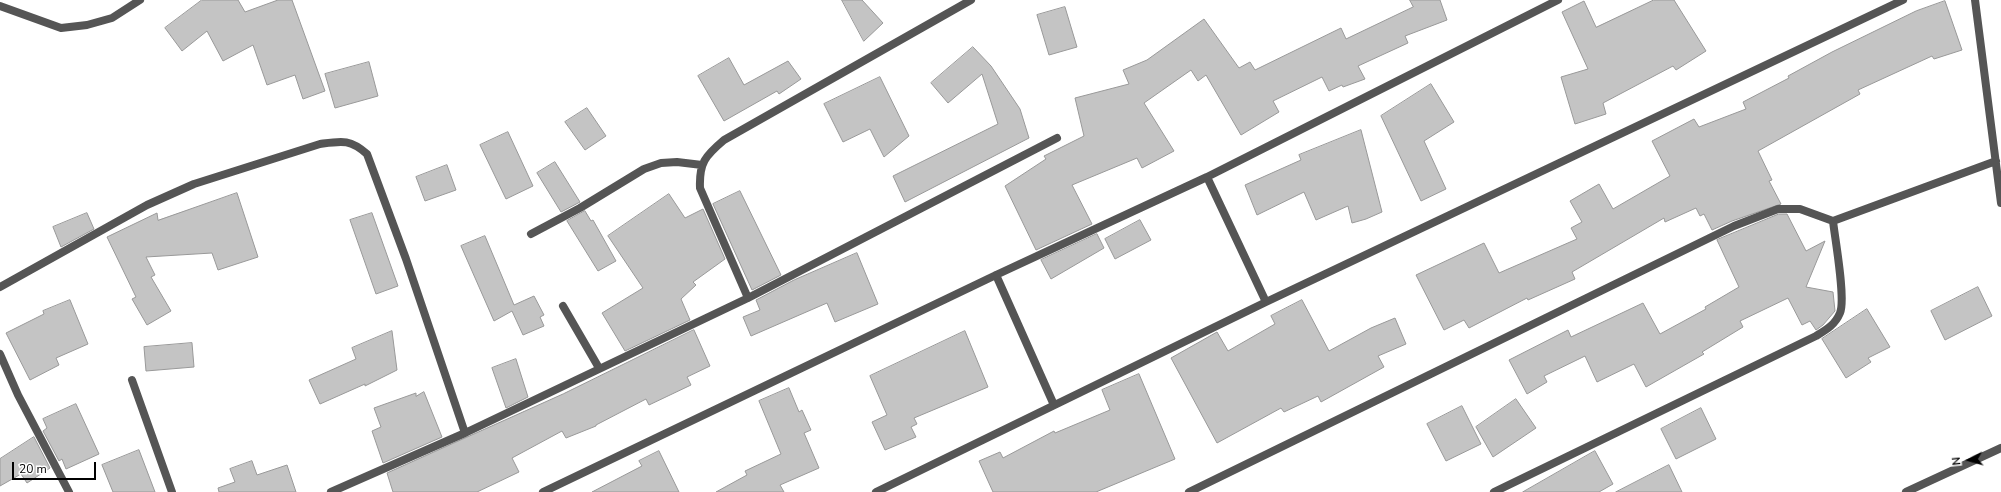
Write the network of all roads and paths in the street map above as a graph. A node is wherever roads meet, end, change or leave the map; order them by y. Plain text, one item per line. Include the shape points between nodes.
1 (140, 0) edge
2 (971, 0) edge
3 (1558, 0) edge
4 (1903, 0) edge
5 (1975, 0) edge
6 (0, 6) edge
7 (1057, 138) dead end
8 (1996, 161) junction
9 (702, 165) junction
10 (1207, 177) junction
11 (2001, 202) edge
12 (1833, 221) junction
13 (531, 234) dead end
14 (996, 275) junction
15 (1, 285) edge
16 (748, 298) junction
17 (1266, 302) junction
18 (563, 306) dead end
19 (0, 354) edge
20 (599, 368) junction
21 (132, 380) dead end
22 (1054, 405) junction
23 (465, 433) junction
24 (2001, 448) edge
25 (70, 492) edge
26 (172, 492) edge
27 (331, 492) edge
28 (543, 492) edge
29 (876, 492) edge
30 (1189, 492) edge
31 (1494, 492) edge
32 (1906, 492) edge

1 - 6 street via 112,18 87,25 61,28
2 - 9 street via 724,140 711,151
3 - 10 street
4 - 17 street
5 - 8 street
7 - 16 street
8 - 11 street
8 - 12 street
9 - 13 street via 661,163 644,169
9 - 16 street via 699,174 700,188
10 - 14 street
10 - 17 street
12 - 30 street via 1800,209 1778,209 1734,226
12 - 31 street via 1841,293 1840,312 1832,326
14 - 22 street
14 - 28 street
15 - 23 street via 147,205 194,184 320,144 342,141 356,144 367,154 370,161
16 - 20 street
17 - 22 street
18 - 20 street
19 - 25 street via 18,395
20 - 23 street
21 - 26 street
22 - 29 street
23 - 27 street
24 - 32 street

